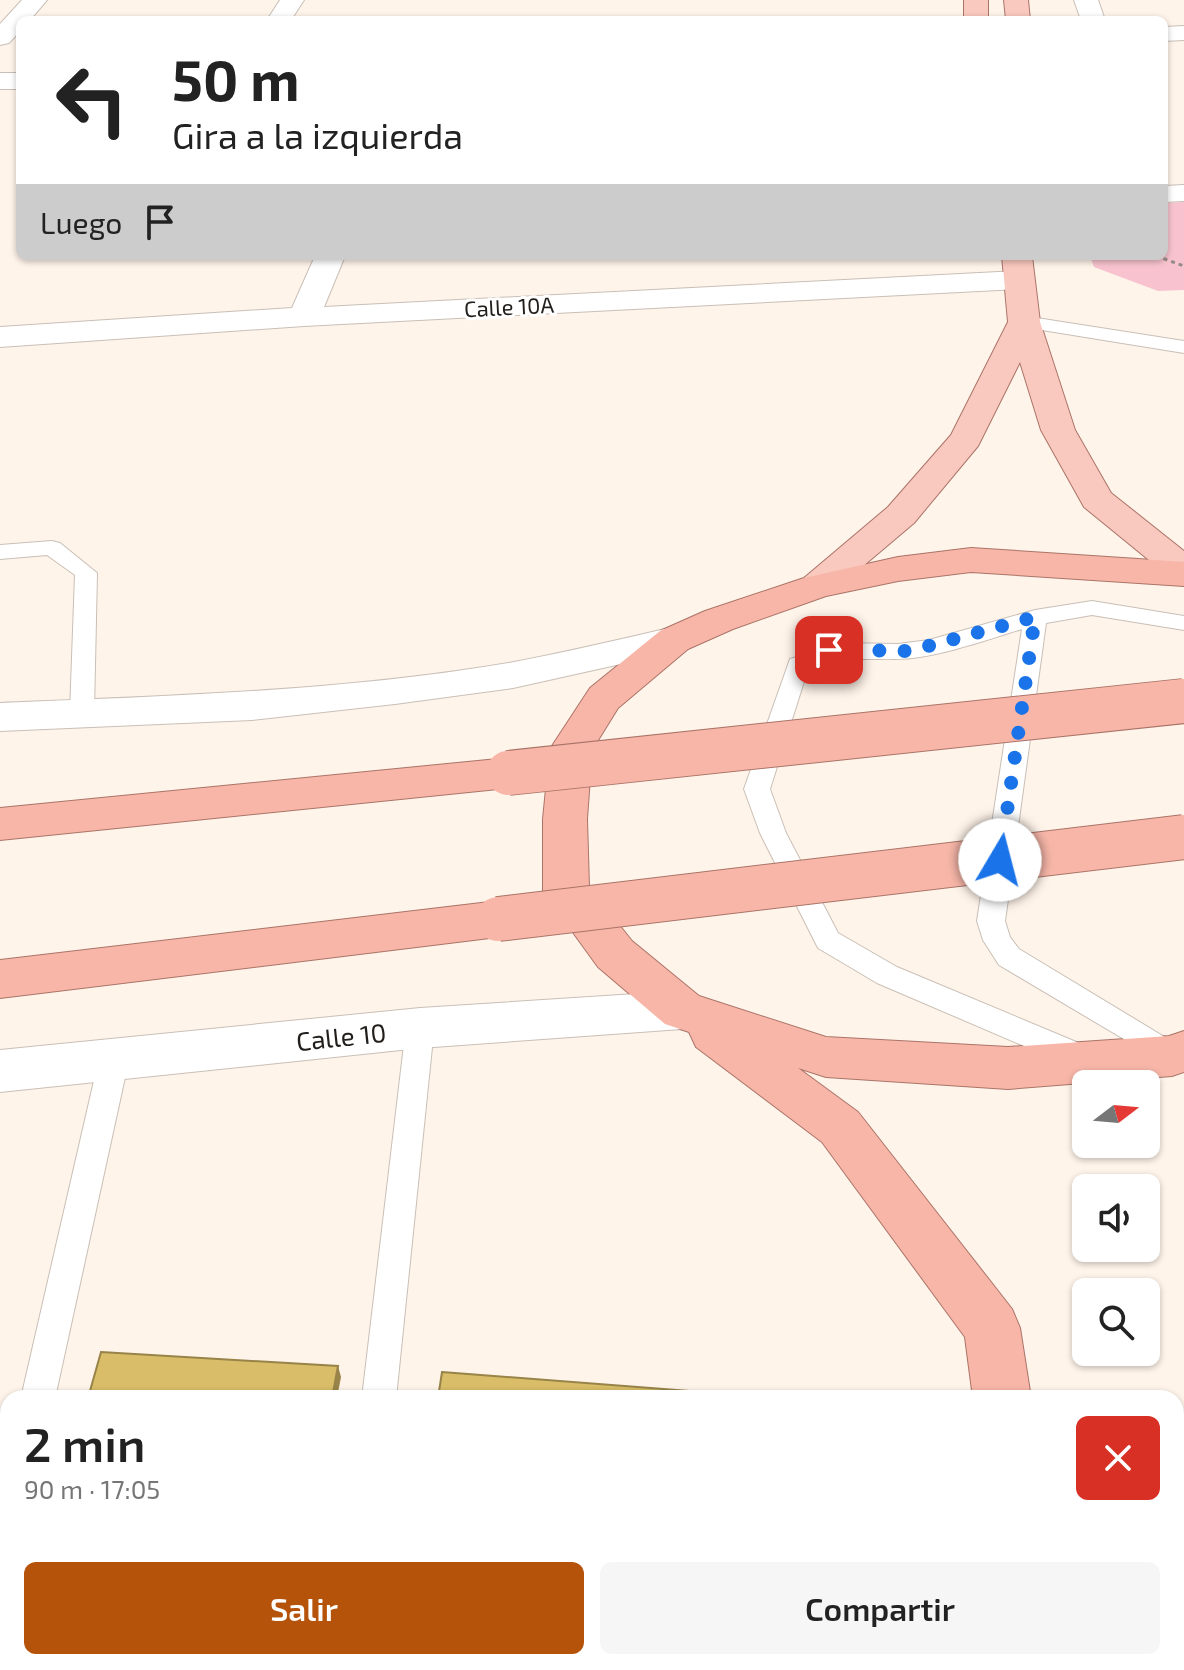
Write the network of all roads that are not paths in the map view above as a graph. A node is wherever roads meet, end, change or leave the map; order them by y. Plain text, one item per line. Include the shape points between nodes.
1 (35, 0) edge
2 (20, 16) edge
3 (16, 21) edge
4 (0, 38) edge
5 (328, 260) edge
6 (1018, 268) edge
7 (304, 317) junction
8 (1024, 322) junction
9 (0, 337) edge
10 (1184, 347) edge
11 (0, 552) edge
12 (1184, 572) edge
13 (817, 586) junction
14 (1035, 617) junction
15 (1184, 623) edge
16 (674, 640) junction
17 (1184, 701) edge
18 (82, 712) junction
19 (0, 717) edge
20 (0, 824) edge
21 (1184, 837) edge
22 (0, 979) edge
23 (682, 1010) junction
24 (420, 1028) junction
25 (1178, 1054) edge
26 (114, 1059) junction
27 (1093, 1062) junction
28 (0, 1071) edge
29 (40, 1390) edge
30 (380, 1390) edge
31 (1001, 1390) edge

1 - 2 street
3 - 4 street
5 - 7 street
6 - 7 street, Calle 10A
6 - 8 main road
7 - 9 street, Calle 10A
8 - 10 lane
8 - 12 main road via 1058,430 1097,499
8 - 13 main road via 966,439 901,515
11 - 18 lane via 52,548 86,573
12 - 13 highway via 971,560
13 - 16 highway
14 - 15 lane via 1092,608
14 - 25 lane via 991,921 997,940 1009,957
14 - 27 lane via 933,647 829,650 798,664 757,789 773,833 828,940 887,975
16 - 18 street via 513,675 395,690 252,706
16 - 23 highway via 604,698 571,749 566,891 615,954
17 - 20 highway, bridge
18 - 19 street
21 - 22 highway, bridge
23 - 24 street, Calle 10
23 - 27 highway via 826,1057 1008,1068
23 - 31 highway via 840,1127 992,1328
24 - 26 street, Calle 10
24 - 30 lane
25 - 27 highway
26 - 28 street, Calle 10
26 - 29 lane

